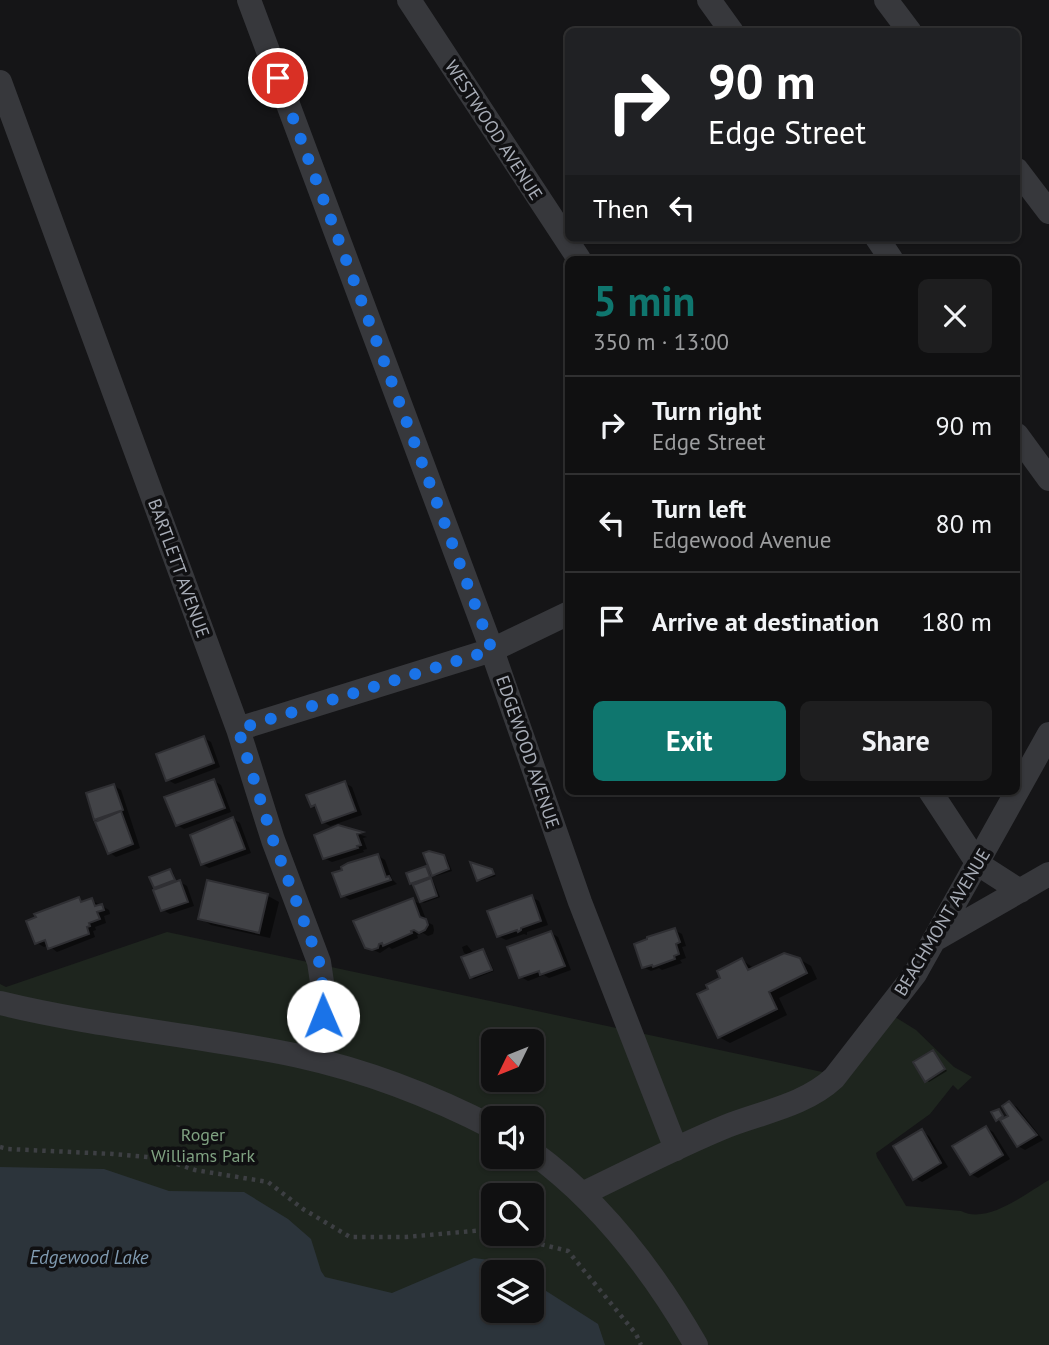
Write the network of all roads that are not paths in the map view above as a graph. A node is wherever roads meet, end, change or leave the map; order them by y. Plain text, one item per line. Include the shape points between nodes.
1 (248, 0) edge
2 (409, 0) edge
3 (709, 0) edge
4 (886, 0) edge
5 (729, 28) edge
6 (908, 28) edge
7 (0, 82) edge
8 (1020, 174) edge
9 (1049, 212) edge
10 (565, 238) edge
11 (1020, 439) edge
12 (1049, 479) edge
13 (565, 615) edge
14 (492, 650) junction
15 (238, 729) junction
16 (1049, 734) edge
17 (1020, 787) edge
18 (933, 795) edge
19 (1016, 795) edge
20 (978, 864) junction
21 (1049, 874) edge
22 (1020, 891) junction
23 (934, 940) junction
24 (0, 1003) edge
25 (317, 1060) junction
26 (481, 1122) edge
27 (676, 1149) junction
28 (544, 1162) edge
29 (582, 1195) junction
30 (696, 1345) edge

1 - 14 street, EDGEWOOD AVENUE
2 - 10 street, WESTWOOD AVENUE
3 - 5 street
4 - 6 street
7 - 15 street, BARTLETT AVENUE
8 - 9 street
11 - 12 street
13 - 14 street
14 - 15 street
14 - 27 street, EDGEWOOD AVENUE via 580,902
15 - 25 street, BARTLETT AVENUE via 273,840 319,961 323,1016
16 - 17 street, BEACHMONT AVENUE
18 - 20 street
19 - 20 street, BEACHMONT AVENUE
20 - 22 street
20 - 23 street, BEACHMONT AVENUE
21 - 22 street
22 - 23 street
23 - 27 street, BEACHMONT AVENUE via 898,998 824,1087
24 - 25 street
25 - 26 street via 406,1088
27 - 29 street, BEACHMONT AVENUE
28 - 29 street
29 - 30 street via 645,1266

